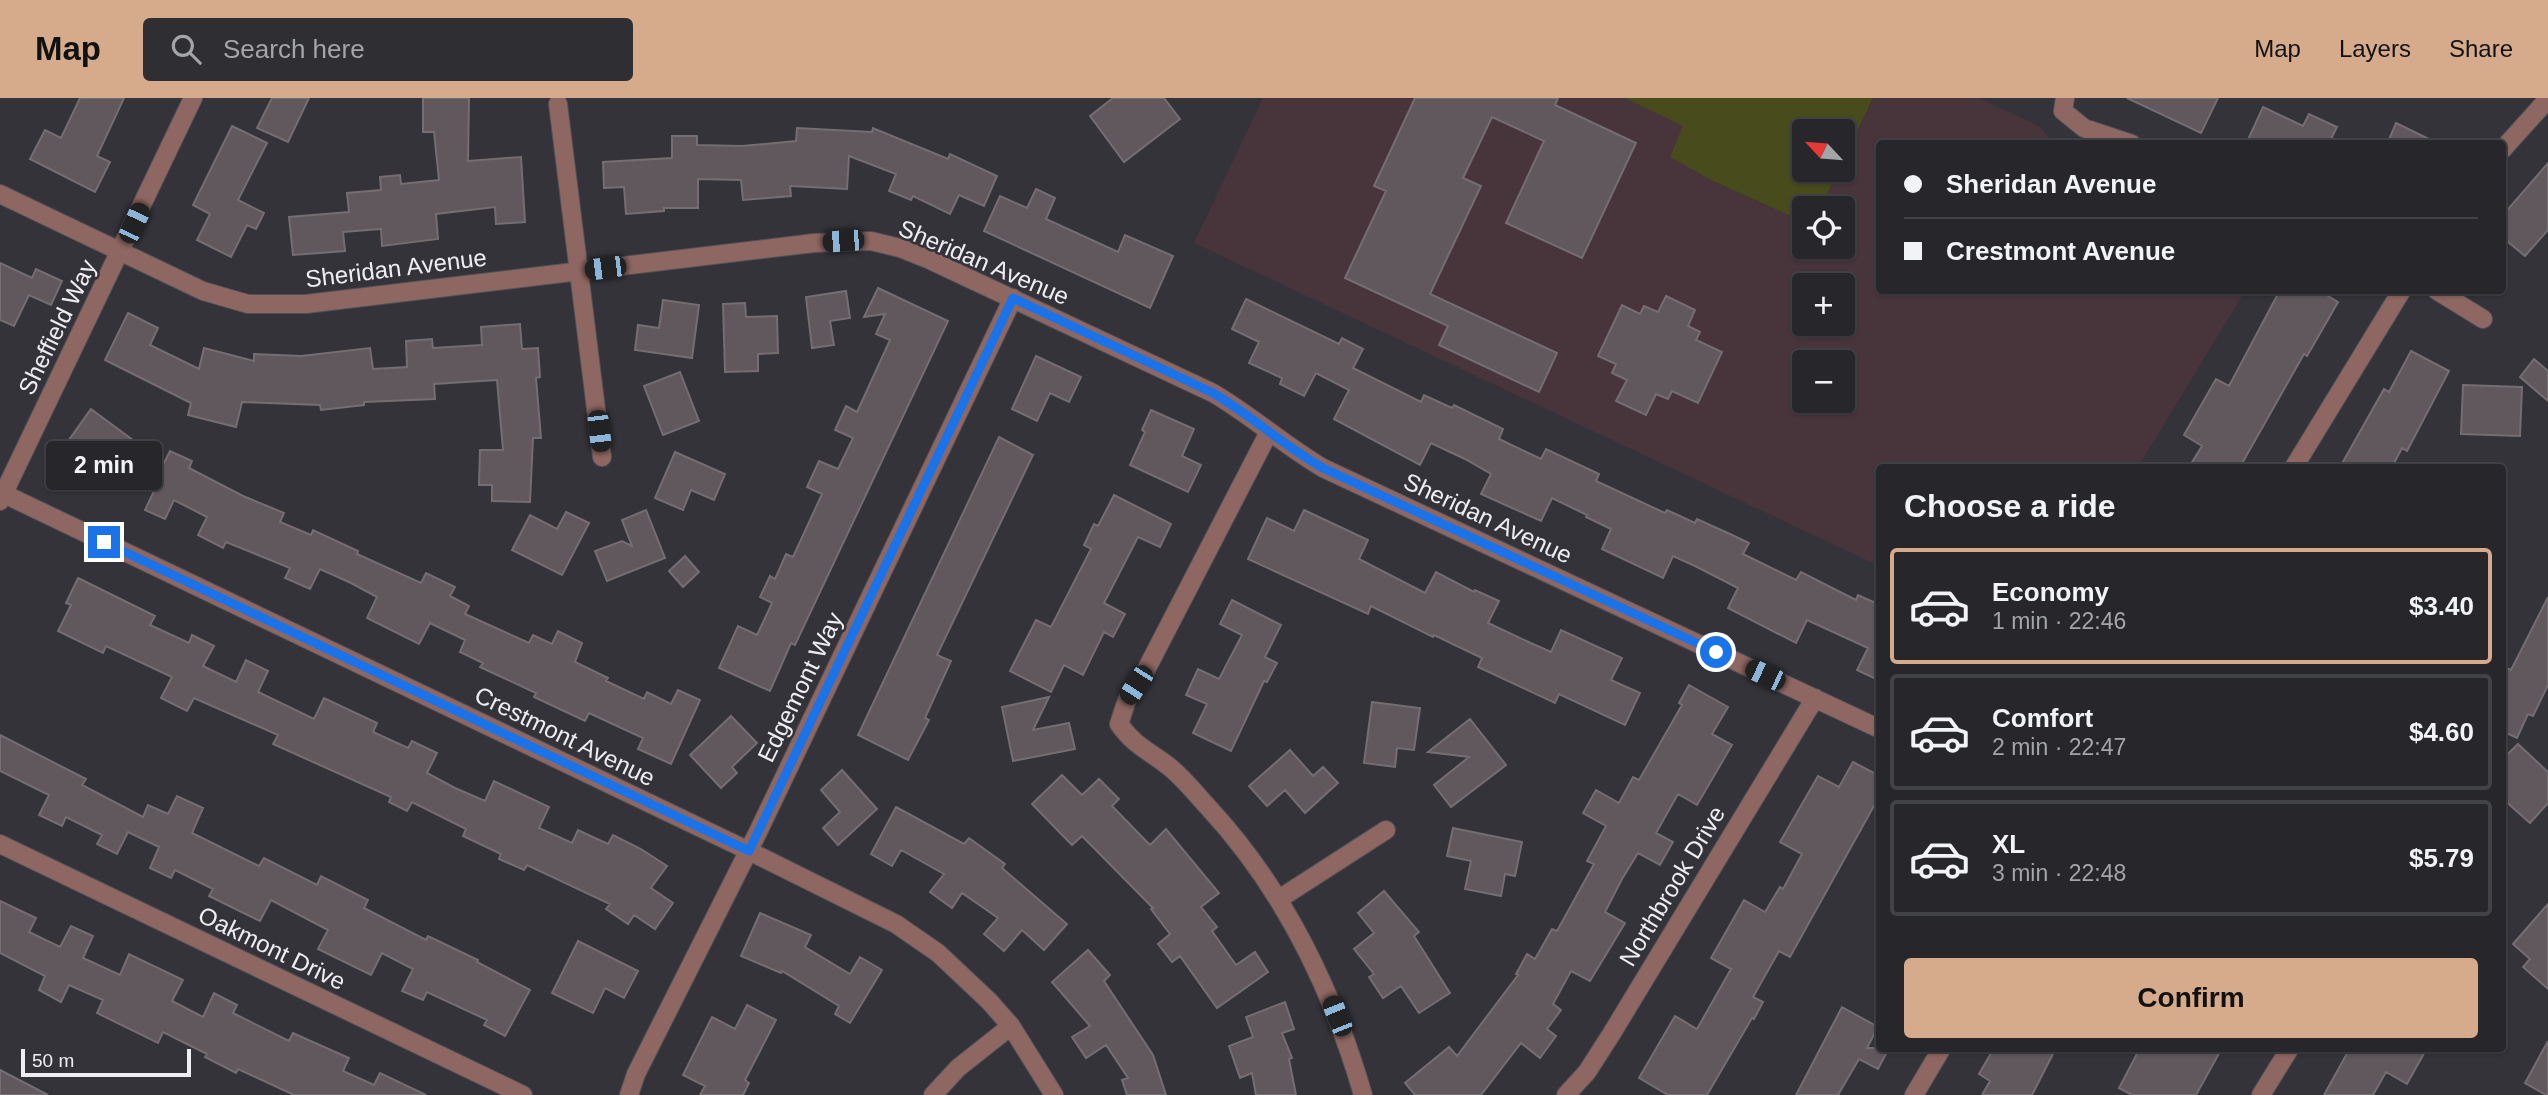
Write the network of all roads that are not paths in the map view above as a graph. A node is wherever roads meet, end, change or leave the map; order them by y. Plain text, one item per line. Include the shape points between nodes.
1 (193, 98) edge
2 (2065, 98) edge
3 (2548, 99) edge
4 (558, 104) dead end
5 (2120, 140) edge
6 (2506, 146) edge
7 (0, 194) edge
8 (120, 252) junction
9 (579, 271) junction
10 (2400, 294) edge
11 (2442, 294) edge
12 (1013, 298) junction
13 (2483, 319) dead end
14 (1269, 432) junction
15 (602, 457) dead end
16 (2296, 464) edge
17 (1, 495) edge
18 (1815, 698) junction
19 (1876, 727) edge
20 (1387, 830) dead end
21 (0, 844) edge
22 (749, 851) junction
23 (1279, 898) junction
24 (1011, 1026) junction
25 (1940, 1052) edge
26 (2288, 1052) edge
27 (523, 1095) edge
28 (629, 1095) edge
29 (933, 1095) edge
30 (1054, 1095) edge
31 (1363, 1095) edge
32 (1566, 1095) edge
33 (1914, 1095) edge
34 (2261, 1095) edge

1 - 8 street, Sheffield Way
2 - 5 street via 2063,111 2084,128
3 - 6 street
4 - 9 street
7 - 8 street, Sheridan Avenue
8 - 9 street, Sheridan Avenue via 180,282 248,304 306,304
8 - 17 street, Sheffield Way
9 - 12 street, Sheridan Avenue via 814,243 871,241 930,260
9 - 15 street
10 - 16 street
11 - 13 street
12 - 14 street, Sheridan Avenue via 1213,393
12 - 22 street, Edgemont Way
14 - 18 street, Sheridan Avenue via 1323,468
14 - 23 street via 1127,700 1119,724 1132,741 1168,766 1209,808
17 - 22 street, Crestmont Avenue
18 - 19 street, Sheridan Avenue
18 - 32 street, Northbrook Drive via 1612,1033
20 - 23 street
21 - 27 street, Oakmont Drive
22 - 24 street, Crestmont Avenue via 917,937 960,972
22 - 28 street, Edgemont Way
23 - 31 street via 1329,995
24 - 29 street
24 - 30 street, Crestmont Avenue
25 - 33 street
26 - 34 street

